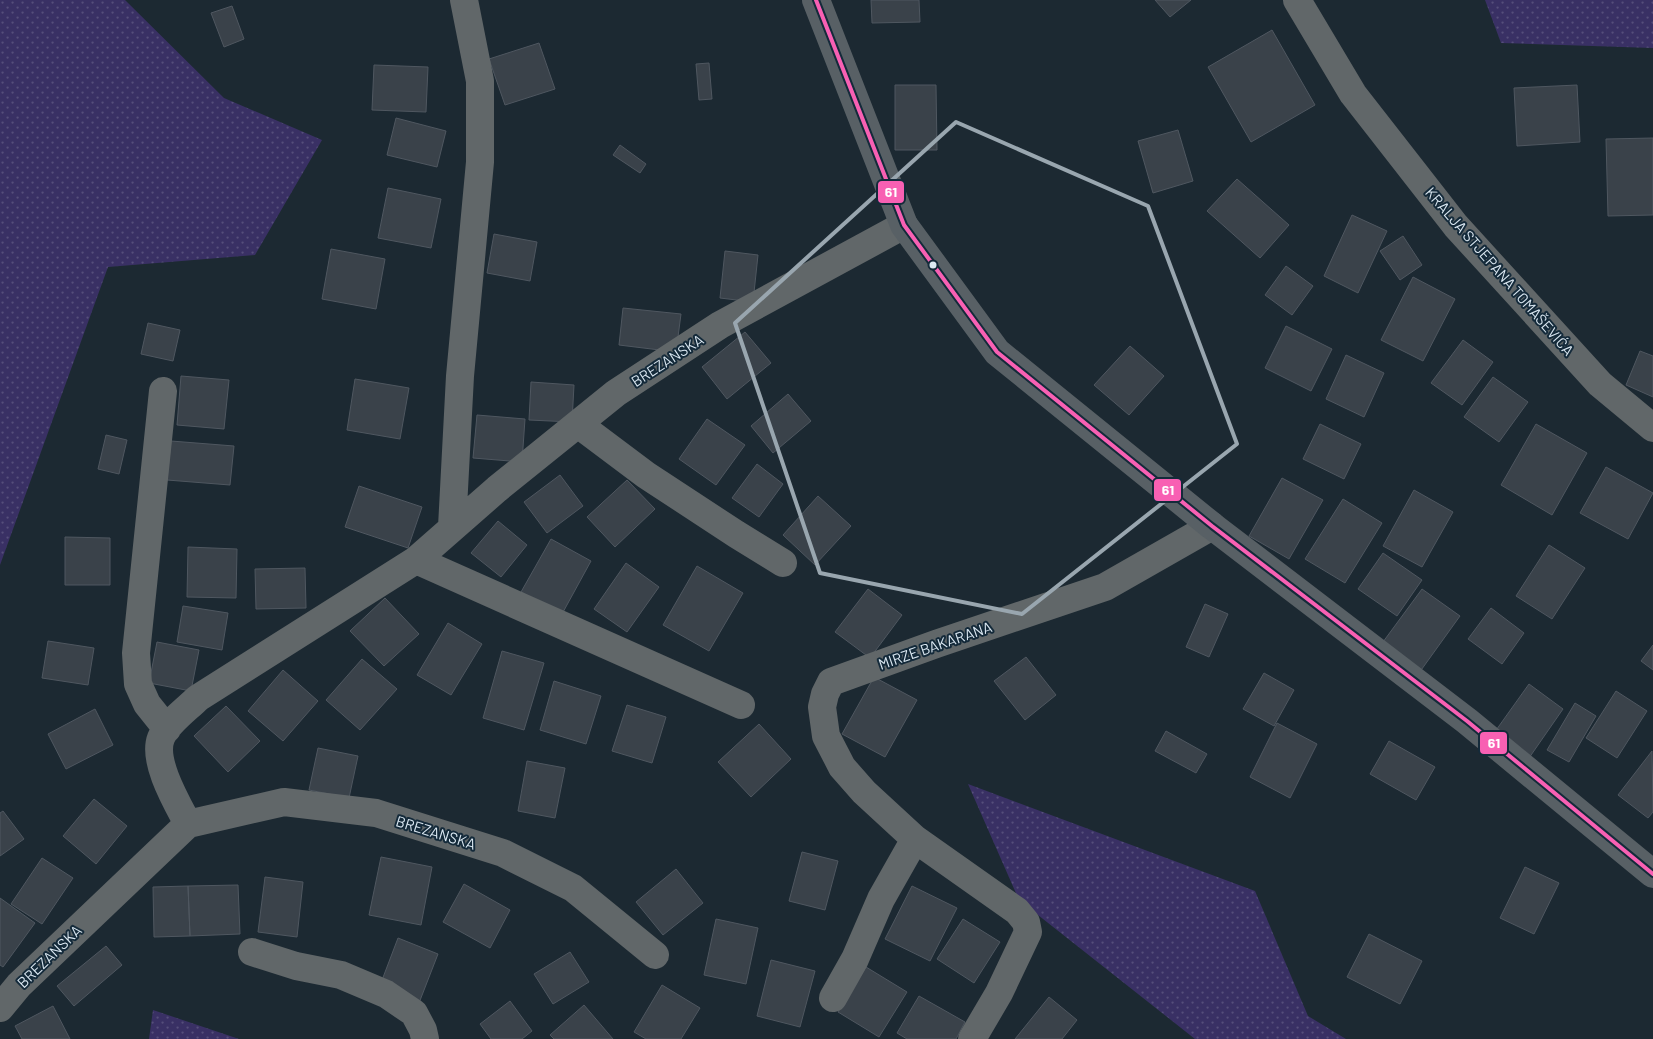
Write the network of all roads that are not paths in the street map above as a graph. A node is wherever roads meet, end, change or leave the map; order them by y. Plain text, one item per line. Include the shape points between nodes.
1 (464, 0) edge
2 (816, 0) edge
3 (1297, 0) edge
4 (904, 225) junction
5 (163, 391) dead end
6 (578, 424) junction
7 (1653, 428) edge
8 (1212, 526) junction
9 (452, 527) junction
10 (416, 560) junction
11 (783, 563) dead end
12 (742, 705) dead end
13 (167, 729) junction
14 (188, 824) junction
15 (915, 839) junction
16 (1653, 874) edge
17 (252, 952) dead end
18 (655, 955) dead end
19 (833, 998) dead end
20 (0, 1008) edge
21 (425, 1039) edge
22 (972, 1039) edge

1 - 9 street via 480,81 480,162 460,376
2 - 4 street
3 - 7 street, KRALJA STJEPANA TOMAŠEVIĆA via 1353,94 1456,226 1600,384
4 - 6 street, BREZANSKA via 720,325 616,393
4 - 8 street via 996,352
5 - 13 street via 136,653 138,684 147,704
6 - 9 street, BREZANSKA
6 - 11 street via 646,475
8 - 15 street, MIRZE BAKARANA via 1105,588 831,682 822,707 826,736 842,767
8 - 16 street via 1467,721
9 - 10 street, BREZANSKA
10 - 12 street
10 - 13 street, BREZANSKA via 198,698
13 - 14 street, BREZANSKA via 161,738 160,759 169,788
14 - 18 street, BREZANSKA via 284,802 376,813 503,853 573,888
14 - 20 street, BREZANSKA via 18,985
15 - 19 street via 881,899 855,959
15 - 22 street, MIRZE BAKARANA via 1017,911 1026,922 1028,932 1000,994
17 - 21 street via 296,966 341,975 386,994 414,1013 424,1030

